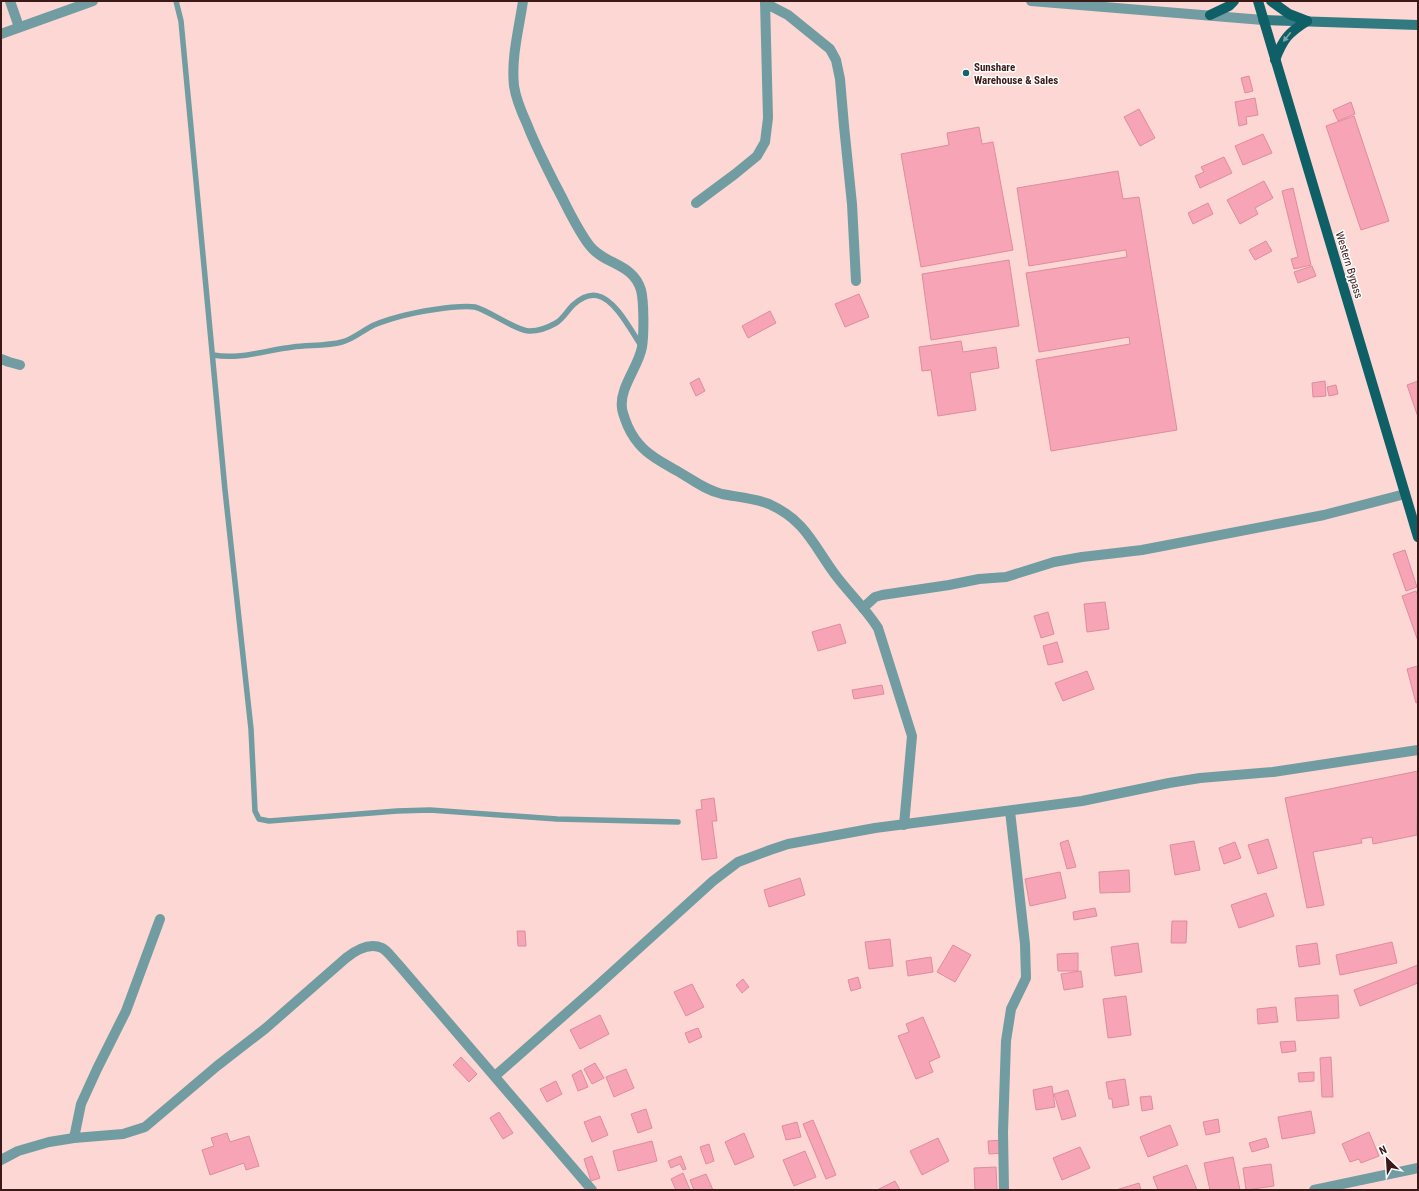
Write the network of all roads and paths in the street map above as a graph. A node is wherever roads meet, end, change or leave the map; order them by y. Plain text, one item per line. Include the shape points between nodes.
1 (10, 1) edge
2 (93, 1) edge
3 (176, 1) edge
4 (523, 1) edge
5 (1031, 1) edge
6 (1234, 1) edge
7 (1258, 1) edge
8 (1271, 1) edge
9 (765, 2) edge
10 (1210, 15) junction
11 (1263, 20) junction
12 (1307, 21) junction
13 (1418, 25) edge
14 (19, 27) junction
15 (1, 34) edge
16 (1275, 60) junction
17 (696, 203) dead end
18 (856, 281) dead end
19 (642, 347) junction
20 (212, 355) junction
21 (1, 359) edge
22 (20, 364) dead end
23 (1405, 494) junction
24 (1418, 536) edge
25 (863, 608) junction
26 (1418, 750) edge
27 (1010, 811) junction
28 (678, 822) dead end
29 (904, 825) junction
30 (160, 919) dead end
31 (495, 1076) junction
32 (74, 1138) junction
33 (1, 1160) edge
34 (1418, 1168) edge
35 (592, 1190) edge
36 (1004, 1190) edge
37 (1314, 1190) edge

1 - 14 street
2 - 14 street
3 - 20 lane via 181,21
4 - 19 street via 514,60 516,100 572,218 590,245 595,252 624,267 635,278 643,304
5 - 10 street
6 - 10 main road
7 - 11 main road, Western Bypass
8 - 12 main road via 1289,14
9 - 17 street via 768,118 765,142 757,156
9 - 18 street via 788,15 830,49 836,60 852,204
10 - 11 street
11 - 12 main road
11 - 16 main road, Western Bypass
12 - 13 main road
12 -> 16 main road via 1288,34 1281,43
14 - 15 street
16 - 23 main road, Western Bypass
19 - 20 lane via 618,311 605,300 590,294 573,305 557,323 529,332 474,307 446,308 375,324 341,342 230,357
19 - 25 street via 624,390 621,406 627,426 638,444 653,457 703,488 769,504 797,521
20 - 28 lane via 251,729 255,811 260,819 269,821 430,810 557,819
21 - 22 street
23 - 24 main road, Western Bypass
23 - 25 street via 1324,515 1142,550 1054,562 1006,577 979,578 882,595 875,597
25 - 29 street via 878,628 912,736
26 - 27 street via 1272,772 1200,778 1096,799
27 - 29 street
27 - 36 street via 1025,944 1026,978 1011,1009 1006,1041
29 - 31 street via 788,844 738,862 704,889
30 - 32 street via 126,1012 81,1104
31 - 32 street via 398,964 382,948 369,946 356,950 346,958 266,1028 145,1127 123,1134
31 - 35 street
32 - 33 street via 18,1151
34 - 37 street

